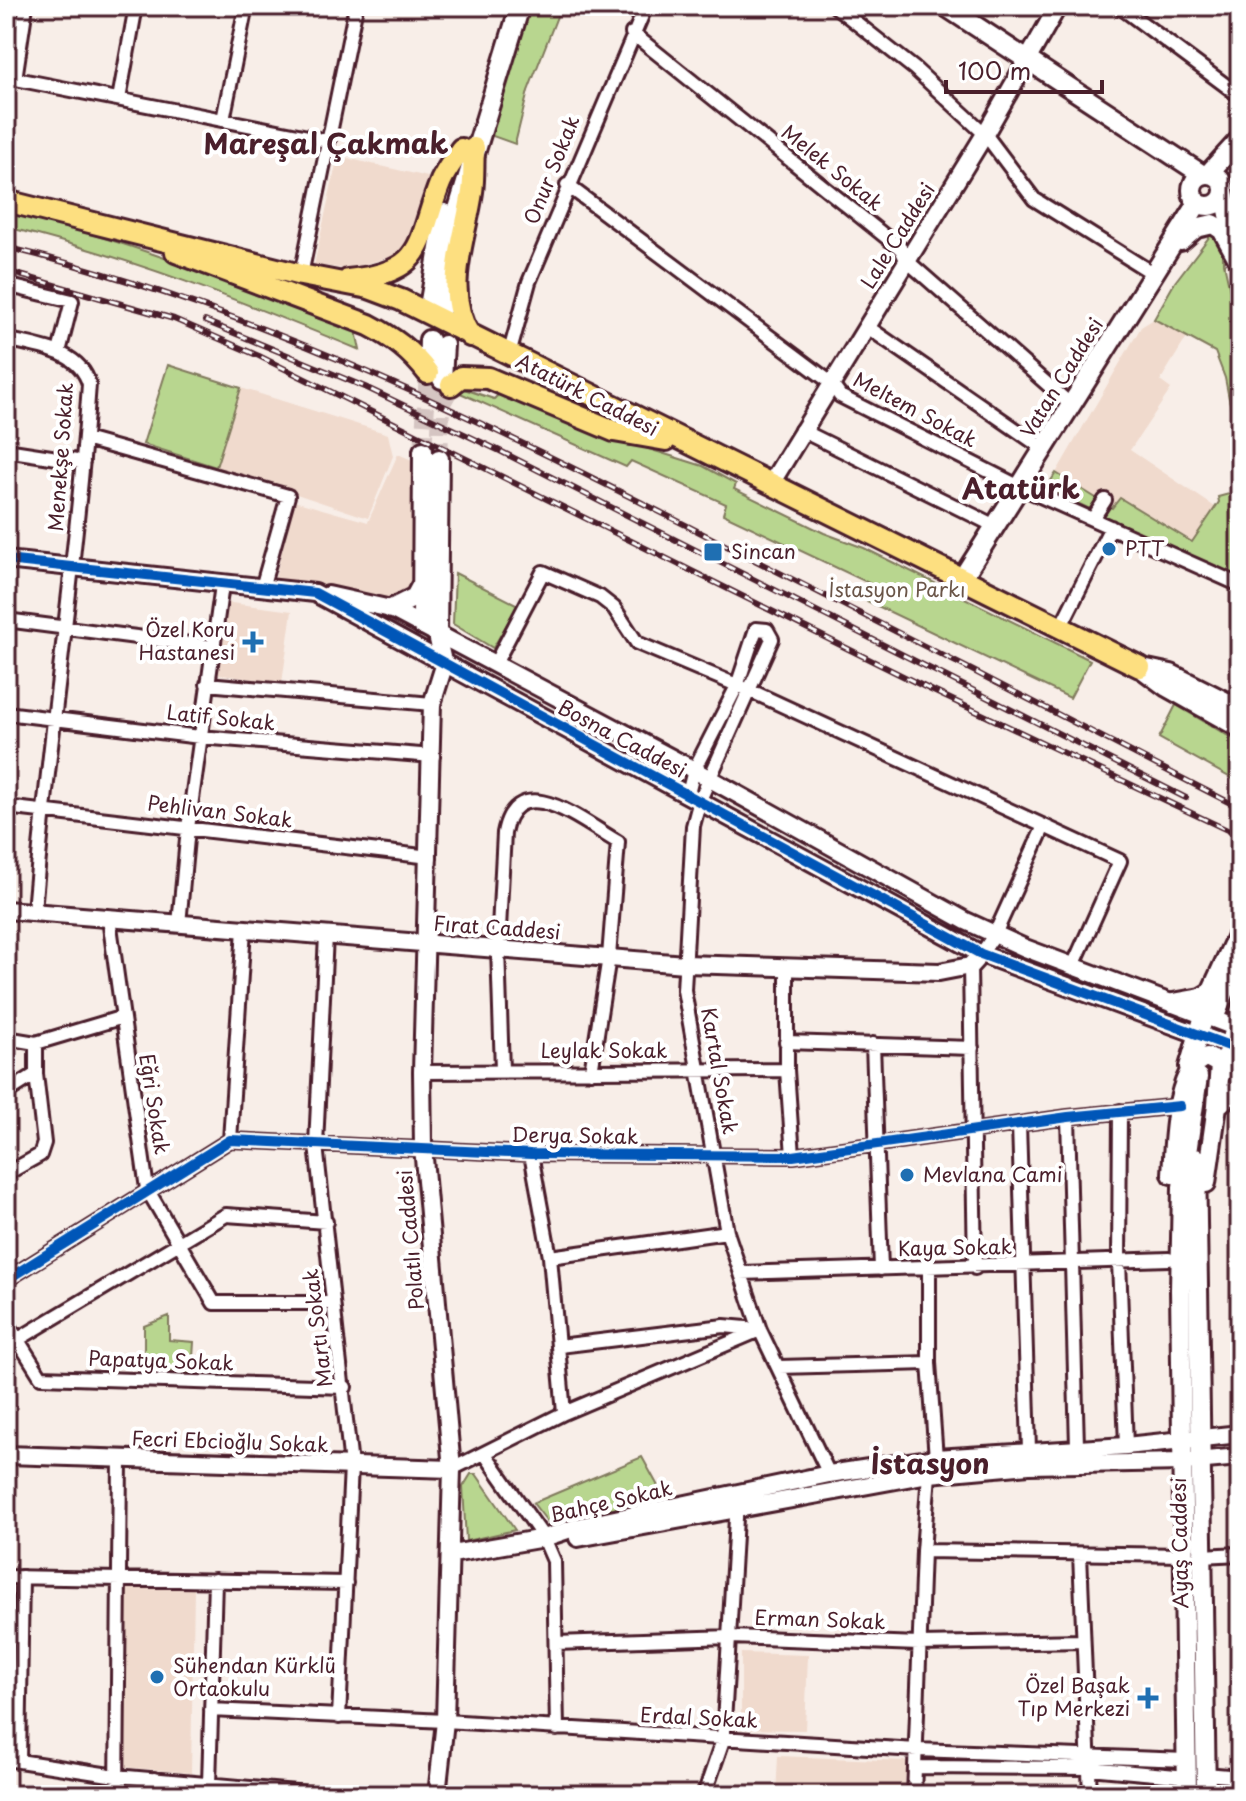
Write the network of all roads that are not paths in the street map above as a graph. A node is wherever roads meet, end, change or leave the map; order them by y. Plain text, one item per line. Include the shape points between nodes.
1 (26, 6) edge
2 (136, 6) edge
3 (246, 6) edge
4 (356, 6) edge
5 (509, 6) edge
6 (520, 6) edge
7 (646, 6) edge
8 (835, 6) edge
9 (945, 6) edge
10 (1058, 6) edge
11 (1119, 6) edge
12 (632, 33) junction
13 (1029, 58) junction
14 (10, 78) edge
15 (1240, 96) edge
16 (119, 99) junction
17 (223, 120) junction
18 (985, 134) junction
19 (328, 141) junction
20 (1239, 141) edge
21 (467, 149) junction
22 (1214, 181) junction
23 (567, 185) junction
24 (6, 201) edge
25 (1198, 203) junction
26 (144, 235) junction
27 (1172, 249) junction
28 (414, 256) junction
29 (906, 260) junction
30 (1239, 264) edge
31 (1154, 274) junction
32 (301, 275) junction
33 (336, 281) junction
34 (6, 285) edge
35 (401, 300) junction
36 (438, 303) dead end
37 (866, 326) junction
38 (470, 336) junction
39 (6, 339) edge
40 (436, 342) dead end
41 (59, 352) junction
42 (509, 355) junction
43 (440, 379) junction
44 (830, 382) junction
45 (1071, 405) junction
46 (801, 430) junction
47 (85, 439) junction
48 (678, 441) junction
49 (1044, 449) junction
50 (6, 450) edge
51 (83, 462) junction
52 (770, 485) junction
53 (1020, 487) junction
54 (1105, 500) dead end
55 (1094, 517) junction
56 (995, 526) junction
57 (1111, 527) junction
58 (6, 560) edge
59 (73, 570) junction
60 (963, 577) junction
61 (422, 584) junction
62 (222, 585) junction
63 (1240, 585) edge
64 (262, 588) junction
65 (315, 593) junction
66 (391, 609) junction
67 (6, 620) edge
68 (1061, 626) junction
69 (65, 628) junction
70 (429, 630) junction
71 (213, 647) junction
72 (427, 655) junction
73 (495, 664) junction
74 (444, 666) junction
75 (1140, 667) joint
76 (207, 684) junction
77 (737, 686) junction
78 (751, 691) junction
79 (432, 704) junction
80 (6, 713) edge
81 (53, 718) junction
82 (1238, 724) edge
83 (200, 737) junction
84 (433, 756) junction
85 (694, 770) junction
86 (710, 780) junction
87 (694, 797) junction
88 (6, 807) edge
89 (42, 811) junction
90 (1044, 826) junction
91 (188, 828) junction
92 (430, 857) junction
93 (6, 910) edge
94 (34, 911) junction
95 (109, 919) junction
96 (179, 924) junction
97 (244, 929) junction
98 (1240, 929) edge
99 (995, 934) junction
100 (326, 935) junction
101 (426, 943) junction
102 (498, 948) junction
103 (1240, 955) edge
104 (609, 957) junction
105 (976, 960) junction
106 (685, 964) junction
107 (787, 966) junction
108 (1073, 966) junction
109 (1240, 985) edge
110 (1211, 992) junction
111 (1173, 1003) junction
112 (120, 1018) junction
113 (1227, 1018) edge
114 (1199, 1034) junction
115 (6, 1038) edge
116 (786, 1042) junction
117 (36, 1043) junction
118 (873, 1044) junction
119 (1234, 1047) edge
120 (972, 1048) junction
121 (502, 1070) junction
122 (699, 1070) junction
123 (787, 1070) junction
124 (422, 1072) junction
125 (591, 1072) junction
126 (36, 1074) junction
127 (1205, 1074) junction
128 (1240, 1086) edge
129 (6, 1093) edge
130 (1180, 1106) junction
131 (1217, 1106) junction
132 (1120, 1111) junction
133 (1068, 1117) junction
134 (1019, 1124) junction
135 (974, 1131) junction
136 (230, 1140) junction
137 (316, 1145) junction
138 (875, 1145) junction
139 (423, 1147) junction
140 (531, 1154) junction
141 (793, 1156) junction
142 (714, 1157) junction
143 (6, 1174) edge
144 (147, 1189) junction
145 (326, 1222) junction
146 (727, 1232) junction
147 (180, 1245) junction
148 (550, 1257) junction
149 (1169, 1259) junction
150 (1119, 1261) junction
151 (1070, 1262) junction
152 (1022, 1266) junction
153 (929, 1268) junction
154 (975, 1268) junction
155 (881, 1269) junction
156 (741, 1273) junction
157 (6, 1280) edge
158 (1188, 1290) junction
159 (333, 1303) junction
160 (6, 1321) edge
161 (760, 1330) junction
162 (17, 1340) junction
163 (559, 1346) junction
164 (929, 1363) junction
165 (779, 1367) junction
166 (345, 1387) junction
167 (564, 1413) junction
168 (1240, 1434) edge
169 (1191, 1438) junction
170 (1077, 1446) junction
171 (1126, 1446) junction
172 (1029, 1450) junction
173 (485, 1454) junction
174 (6, 1455) edge
175 (1240, 1457) edge
176 (936, 1458) junction
177 (120, 1459) junction
178 (1192, 1460) junction
179 (351, 1466) junction
180 (452, 1469) junction
181 (829, 1474) junction
182 (929, 1474) junction
183 (737, 1501) junction
184 (544, 1538) junction
185 (923, 1551) junction
186 (452, 1554) junction
187 (1080, 1554) junction
188 (1240, 1554) edge
189 (1193, 1555) junction
190 (6, 1577) edge
191 (22, 1577) junction
192 (119, 1579) junction
193 (215, 1580) junction
194 (346, 1583) junction
195 (730, 1637) junction
196 (1083, 1641) junction
197 (556, 1643) junction
198 (919, 1644) junction
199 (211, 1710) junction
200 (339, 1717) junction
201 (445, 1721) junction
202 (557, 1729) junction
203 (723, 1740) junction
204 (917, 1750) junction
205 (1087, 1753) junction
206 (12, 1760) edge
207 (916, 1767) junction
208 (1089, 1768) junction
209 (116, 1776) junction
210 (1191, 1776) edge
211 (1240, 1777) edge
212 (154, 1779) junction
213 (209, 1784) junction
214 (117, 1795) edge
215 (145, 1795) edge
216 (330, 1795) edge
217 (437, 1795) edge
218 (704, 1795) edge
219 (914, 1795) edge
220 (1090, 1795) edge
221 (1206, 1795) edge

1 - 14 street
2 - 16 street
3 - 17 street
4 - 19 street
5 - 21 main road
6 - 21 main road
7 - 12 street, Onur Sokak
8 - 18 street via 915,69
9 - 13 main road
10 - 13 street, Lale Caddesi
11 - 15 street
12 - 23 street, Onur Sokak
12 - 29 street, Melek Sokak via 901,249
13 - 18 street, Lale Caddesi
13 - 22 main road
14 - 16 street
16 - 17 street
17 - 19 street
18 - 29 street, Lale Caddesi
18 - 31 street via 1034,199
19 - 32 street
20 - 22 main road
21 - 28 main road via 442,179
21 - 36 main road
21 - 38 main road via 472,191 456,270 456,300
22 - 25 main road via 1217,203
22 - 25 main road, Vatan Caddesi via 1194,181 1191,190
22 - 30 main road
23 - 42 street, Onur Sokak via 529,282
23 - 44 street, Meltem Sokak
24 - 26 main road, Atatürk Caddesi
25 - 27 main road, Vatan Caddesi
26 - 32 main road, Atatürk Caddesi
26 - 43 main road via 200,264 369,325 395,339
27 - 30 main road via 1196,228 1213,224 1222,230
27 - 31 main road, Vatan Caddesi
28 - 33 main road via 378,273
28 - 35 main road via 404,273
29 - 37 street, Lale Caddesi
29 - 45 street, Melek Sokak
31 - 45 main road, Vatan Caddesi
32 - 33 main road, Atatürk Caddesi
33 - 35 main road, Atatürk Caddesi
34 - 41 street via 72,301
35 - 38 main road, Atatürk Caddesi
37 - 44 street, Lale Caddesi
37 - 49 street
38 - 42 main road, Atatürk Caddesi
39 - 41 street
40 - 43 main road
41 - 47 street, Menekşe Sokak via 85,371 89,384
42 - 48 main road, Atatürk Caddesi
43 - 48 main road via 488,378 614,431
44 - 46 street, Lale Caddesi
44 - 53 street, Meltem Sokak via 840,396
45 - 49 main road, Vatan Caddesi
46 - 52 street, Lale Caddesi
46 - 56 street
47 - 51 street, Menekşe Sokak
47 - 64 street via 288,496
48 - 52 main road, Atatürk Caddesi
49 - 53 main road, Vatan Caddesi
50 - 51 street
51 - 59 street, Menekşe Sokak
52 - 60 main road, Atatürk Caddesi
53 - 55 street, Meltem Sokak
53 - 56 main road, Vatan Caddesi
54 - 55 street
55 - 57 street, Meltem Sokak
56 - 60 main road, Vatan Caddesi
57 - 63 street, Meltem Sokak
57 - 68 street
58 - 59 street, Bosna Caddesi
59 - 62 street, Bosna Caddesi
59 - 69 street, Menekşe Sokak
60 - 68 main road, Atatürk Caddesi
61 - 66 main road via 415,597
61 - 70 main road
61 - 70 main road via 431,455
62 - 64 street, Bosna Caddesi
62 - 71 street
64 - 65 street, Bosna Caddesi
65 - 66 street, Bosna Caddesi
65 - 72 street, Bosna Caddesi
66 - 70 street, Bosna Caddesi
67 - 69 street
68 - 75 main road, Atatürk Caddesi
69 - 71 street
69 - 81 street, Menekşe Sokak
70 - 72 street
70 - 73 street, Bosna Caddesi
70 - 74 street
71 - 76 street
72 - 74 street, Bosna Caddesi
72 - 79 street
73 - 77 street via 543,572 607,603 637,643
73 - 85 street, Bosna Caddesi
74 - 79 street, Polatlı Caddesi
74 - 87 street, Bosna Caddesi
75 - 82 main road
76 - 79 street
76 - 83 street
77 - 78 street
77 - 78 street via 756,629 767,630 772,639
77 - 85 street
78 - 86 street
78 - 90 street
79 - 84 street, Polatlı Caddesi
80 - 81 street, Latif Sokak
81 - 83 street, Latif Sokak
81 - 89 street, Menekşe Sokak
83 - 84 street, Latif Sokak
83 - 91 street
84 - 92 street, Polatlı Caddesi
85 - 86 street, Bosna Caddesi
85 - 87 street
86 - 87 street
86 - 99 street, Bosna Caddesi
87 - 105 street, Bosna Caddesi
87 - 106 street, Kartal Sokak
88 - 89 street, Pehlivan Sokak
89 - 91 street, Pehlivan Sokak
89 - 94 street, Menekşe Sokak
90 - 99 street
90 - 108 street via 1120,861
91 - 92 street, Pehlivan Sokak
91 - 96 street
92 - 101 street, Polatlı Caddesi
93 - 94 street, Fırat Caddesi
94 - 95 street, Fırat Caddesi
95 - 96 street, Fırat Caddesi
95 - 112 street, Eğri Sokak
96 - 97 street, Fırat Caddesi
97 - 100 street, Fırat Caddesi
97 - 136 street
98 - 110 main road
99 - 105 street
99 - 108 street, Bosna Caddesi
100 - 101 street, Fırat Caddesi
100 - 137 street, Martı Sokak
101 - 102 street, Fırat Caddesi
101 - 124 street, Polatlı Caddesi
102 - 104 street, Fırat Caddesi
102 - 104 street via 508,815 518,804 534,799 618,842
102 - 121 street
103 - 113 main road
104 - 106 street, Fırat Caddesi
104 - 125 street
105 - 107 street, Fırat Caddesi via 939,972
105 - 114 street, Bosna Caddesi
105 - 120 street
106 - 107 street, Fırat Caddesi
106 - 122 street, Kartal Sokak via 684,990
107 - 116 street
108 - 111 street, Bosna Caddesi
109 - 113 main road
110 - 111 main road
110 - 113 main road
111 - 113 street, Bosna Caddesi
112 - 117 street
112 - 144 street, Eğri Sokak
113 - 114 main road
113 - 119 main road
114 - 119 street, Bosna Caddesi
114 - 127 main road
115 - 117 street
116 - 118 street
116 - 123 street
117 - 126 street
118 - 120 street
118 - 138 street
119 - 127 main road
120 - 135 street
121 - 124 street, Leylak Sokak
121 - 125 street, Leylak Sokak
122 - 123 street, Leylak Sokak
122 - 125 street, Leylak Sokak
122 - 142 street, Kartal Sokak
123 - 141 street
124 - 139 street, Polatlı Caddesi
126 - 129 street
126 - 143 street via 44,1143 40,1155
127 - 130 main road
127 - 131 main road
127 - 158 main road via 1182,1187
128 - 131 main road
130 - 132 street, Derya Sokak
130 - 149 main road
131 - 158 main road via 1201,1271
132 - 133 street, Derya Sokak
132 - 150 street
133 - 134 street, Derya Sokak
133 - 151 street
134 - 135 street, Derya Sokak
134 - 152 street
135 - 138 street, Derya Sokak
135 - 154 street
136 - 137 street, Derya Sokak
136 - 144 street
137 - 139 street, Derya Sokak
137 - 145 street, Martı Sokak
138 - 141 street, Derya Sokak
138 - 155 street
139 - 140 street, Derya Sokak
139 - 180 street, Polatlı Caddesi
140 - 142 street, Derya Sokak
140 - 148 street
141 - 142 street, Derya Sokak
142 - 146 street, Kartal Sokak
144 - 147 street, Eğri Sokak
144 - 157 street
145 - 147 street via 226,1215
145 - 159 street, Martı Sokak
146 - 148 street
146 - 156 street, Kartal Sokak
147 - 159 street, Eğri Sokak via 214,1303
147 - 162 street
148 - 163 street
149 - 150 street, Kaya Sokak
149 - 158 main road via 1171,1278
150 - 151 street, Kaya Sokak
150 - 171 street
151 - 152 street, Kaya Sokak
151 - 170 street
152 - 154 street, Kaya Sokak
152 - 172 street
153 - 154 street, Kaya Sokak
153 - 155 street, Kaya Sokak
153 - 164 street
155 - 156 street, Kaya Sokak
156 - 161 street, Kartal Sokak
158 - 169 main road, Ayaş Caddesi
159 - 166 street, Martı Sokak
160 - 162 street, Papatya Sokak
161 - 163 street via 724,1326
161 - 165 street, Kartal Sokak
161 - 167 street
162 - 166 street, Papatya Sokak via 41,1377
163 - 167 street
164 - 165 street
164 - 176 street
165 - 181 street, Kartal Sokak
166 - 179 street, Martı Sokak
167 - 173 street
168 - 169 street, Bahçe Sokak
169 - 171 street, Bahçe Sokak
169 - 178 main road, Ayaş Caddesi
170 - 171 street, Bahçe Sokak
170 - 172 street, Bahçe Sokak
172 - 176 street, Bahçe Sokak
173 - 180 street
173 - 184 street
174 - 177 street, Fecri Ebcioğlu Sokak
175 - 178 street, Bahçe Sokak
176 - 181 street, Bahçe Sokak
176 - 182 street
177 - 179 street, Fecri Ebcioğlu Sokak
177 - 192 street
178 - 182 street, Bahçe Sokak
178 - 189 main road, Ayaş Caddesi
179 - 180 street, Fecri Ebcioğlu Sokak
179 - 194 street, Martı Sokak
180 - 186 street, Polatlı Caddesi
181 - 183 street, Bahçe Sokak
182 - 183 street, Bahçe Sokak
182 - 185 street
183 - 184 street, Bahçe Sokak via 577,1527
183 - 195 street
184 - 186 street, Bahçe Sokak
184 - 197 street via 554,1561
185 - 187 street
185 - 198 street
186 - 201 street, Polatlı Caddesi
187 - 189 street
187 - 196 street
188 - 189 street
189 - 210 main road, Ayaş Caddesi
190 - 191 street
191 - 192 street
191 - 206 street
192 - 193 street
192 - 209 street
193 - 194 street
193 - 199 street
194 - 200 street, Martı Sokak
195 - 197 street, Erman Sokak
195 - 198 street, Erman Sokak
195 - 203 street
196 - 198 street, Erman Sokak
196 - 205 street
197 - 202 street
198 - 204 street
199 - 200 street, Erdal Sokak
199 - 213 street
200 - 201 street, Erdal Sokak
201 - 202 street, Erdal Sokak
201 - 217 street, Polatlı Caddesi
202 - 203 street, Erdal Sokak
203 - 204 street, Erdal Sokak
203 - 218 street
204 - 205 street, Erdal Sokak
204 - 207 street
205 - 208 street
205 - 210 street, Erdal Sokak
206 - 209 street
207 - 208 street
207 - 219 street
208 - 210 street
208 - 220 street
209 - 212 street
209 - 214 street
210 - 211 street
210 - 221 main road, Ayaş Caddesi
212 - 213 street
212 - 215 street
213 - 216 street

